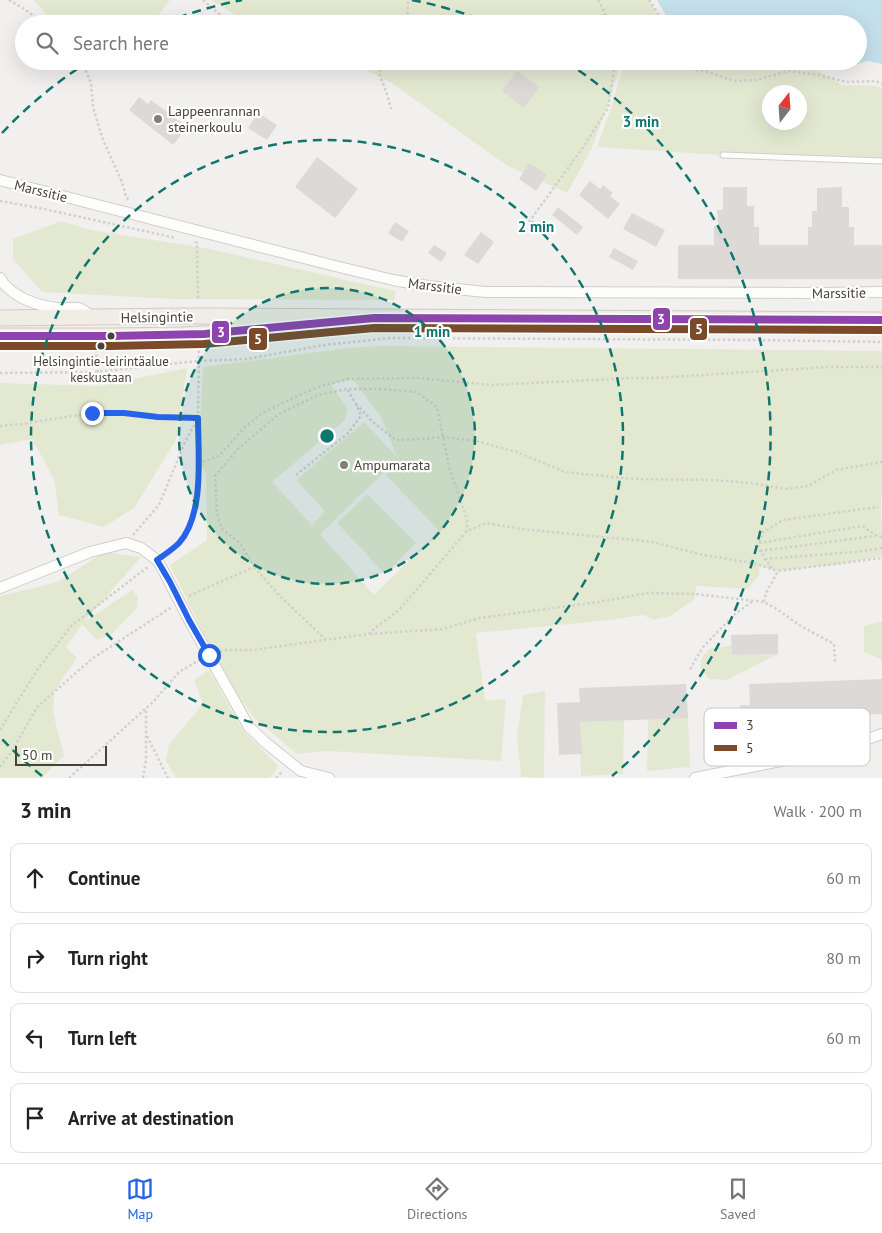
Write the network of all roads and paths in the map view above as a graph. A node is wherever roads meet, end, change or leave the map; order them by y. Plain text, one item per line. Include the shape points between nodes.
1 (9, 0) edge
2 (203, 0) edge
3 (408, 0) edge
4 (598, 0) edge
5 (649, 0) edge
6 (32, 15) edge
7 (220, 15) edge
8 (407, 15) edge
9 (605, 15) edge
10 (659, 15) edge
11 (86, 70) edge
12 (380, 70) edge
13 (614, 70) edge
14 (696, 70) edge
15 (706, 70) edge
16 (710, 73) junction
17 (882, 84) edge
18 (391, 109) dead end
19 (723, 155) dead end
20 (882, 161) edge
21 (0, 180) edge
22 (0, 202) edge
23 (135, 206) dead end
24 (529, 222) dead end
25 (199, 231) junction
26 (182, 239) dead end
27 (0, 278) edge
28 (882, 292) edge
29 (198, 301) dead end
30 (0, 318) edge
31 (95, 318) junction
32 (374, 318) junction
33 (882, 320) edge
34 (0, 336) edge
35 (882, 342) edge
36 (199, 346) dead end
37 (100, 351) dead end
38 (199, 361) junction
39 (882, 367) edge
40 (98, 372) junction
41 (0, 373) edge
42 (347, 389) junction
43 (356, 404) junction
44 (198, 418) junction
45 (0, 426) edge
46 (442, 437) junction
47 (882, 462) edge
48 (198, 464) junction
49 (296, 475) dead end
50 (878, 507) dead end
51 (467, 530) junction
52 (877, 536) junction
53 (882, 537) edge
54 (126, 543) junction
55 (759, 543) junction
56 (882, 548) edge
57 (760, 551) junction
58 (882, 558) edge
59 (765, 559) junction
60 (157, 560) junction
61 (254, 568) junction
62 (773, 570) junction
63 (778, 571) junction
64 (0, 588) edge
65 (753, 601) junction
66 (179, 602) junction
67 (764, 602) junction
68 (368, 634) junction
69 (326, 640) junction
70 (209, 655) junction
71 (835, 663) dead end
72 (690, 669) dead end
73 (146, 708) junction
74 (0, 730) edge
75 (146, 734) junction
76 (882, 734) edge
77 (870, 738) edge
78 (756, 766) edge
79 (0, 767) edge
80 (68, 778) edge
81 (143, 778) edge
82 (168, 778) edge
83 (329, 778) edge
84 (695, 778) edge

1 - 6 path
2 - 7 path
3 - 8 path
4 - 9 path
5 - 10 path
11 - 23 path via 102,140 126,197
12 - 18 path
13 - 24 path via 608,108
14 - 16 path
15 - 16 path
16 - 17 path via 734,81 757,80 788,71 846,82
19 - 20 lane
21 - 25 street, Marssitie
22 - 26 path
25 - 28 street, Marssitie via 393,280 485,292
25 - 29 path via 196,240 191,241 198,242
27 - 31 street via 8,289 24,298 58,308 78,308
30 - 31 main road, Helsingintie
31 - 32 main road, Helsingintie, bridge
32 - 33 main road, Helsingintie
32 - 34 main road, Helsingintie, bridge via 182,335
35 - 38 path via 391,338 324,345 247,359
36 - 38 path
37 - 40 path via 96,351
38 - 40 path
38 - 44 path
39 - 48 path via 492,385 418,378 348,379 315,388 262,413 219,456
40 - 41 path
42 - 43 path
42 - 46 path via 417,392 437,407
42 - 61 path via 318,394 279,414 239,448 215,476 217,514 222,529 240,543
43 - 46 path via 396,440
43 - 49 path via 361,416 347,434
44 - 45 path via 92,413
44 - 48 path
44 - 54 path via 159,505
46 - 47 path via 476,440 517,452 565,472 634,479 712,480 786,489 808,486 836,470
46 - 51 path via 467,520
48 - 60 path via 197,500 188,527 180,542
50 - 55 path via 783,520 762,533
51 - 62 path via 486,522 522,529 653,542
51 - 68 path via 400,609
52 - 53 path
52 - 55 path via 862,526
52 - 57 path
54 - 60 street via 141,548
54 - 64 street via 90,552
55 - 57 path
56 - 59 path
57 - 59 path
58 - 63 path
59 - 62 path
60 - 66 street
60 - 74 path via 72,625 37,670
61 - 66 path
61 - 69 path
62 - 63 path
63 - 67 path
65 - 67 path
65 - 68 path via 648,592 480,618 443,629
65 - 72 path via 734,614 703,647
66 - 70 street
66 - 79 path via 93,658 38,706
67 - 71 path via 834,644
68 - 69 path
69 - 70 path via 253,650 225,650
70 - 73 path via 179,672
70 - 83 street via 249,727 301,771
73 - 75 path
73 - 80 path
75 - 81 path
75 - 82 path
76 - 77 street
78 - 84 street

